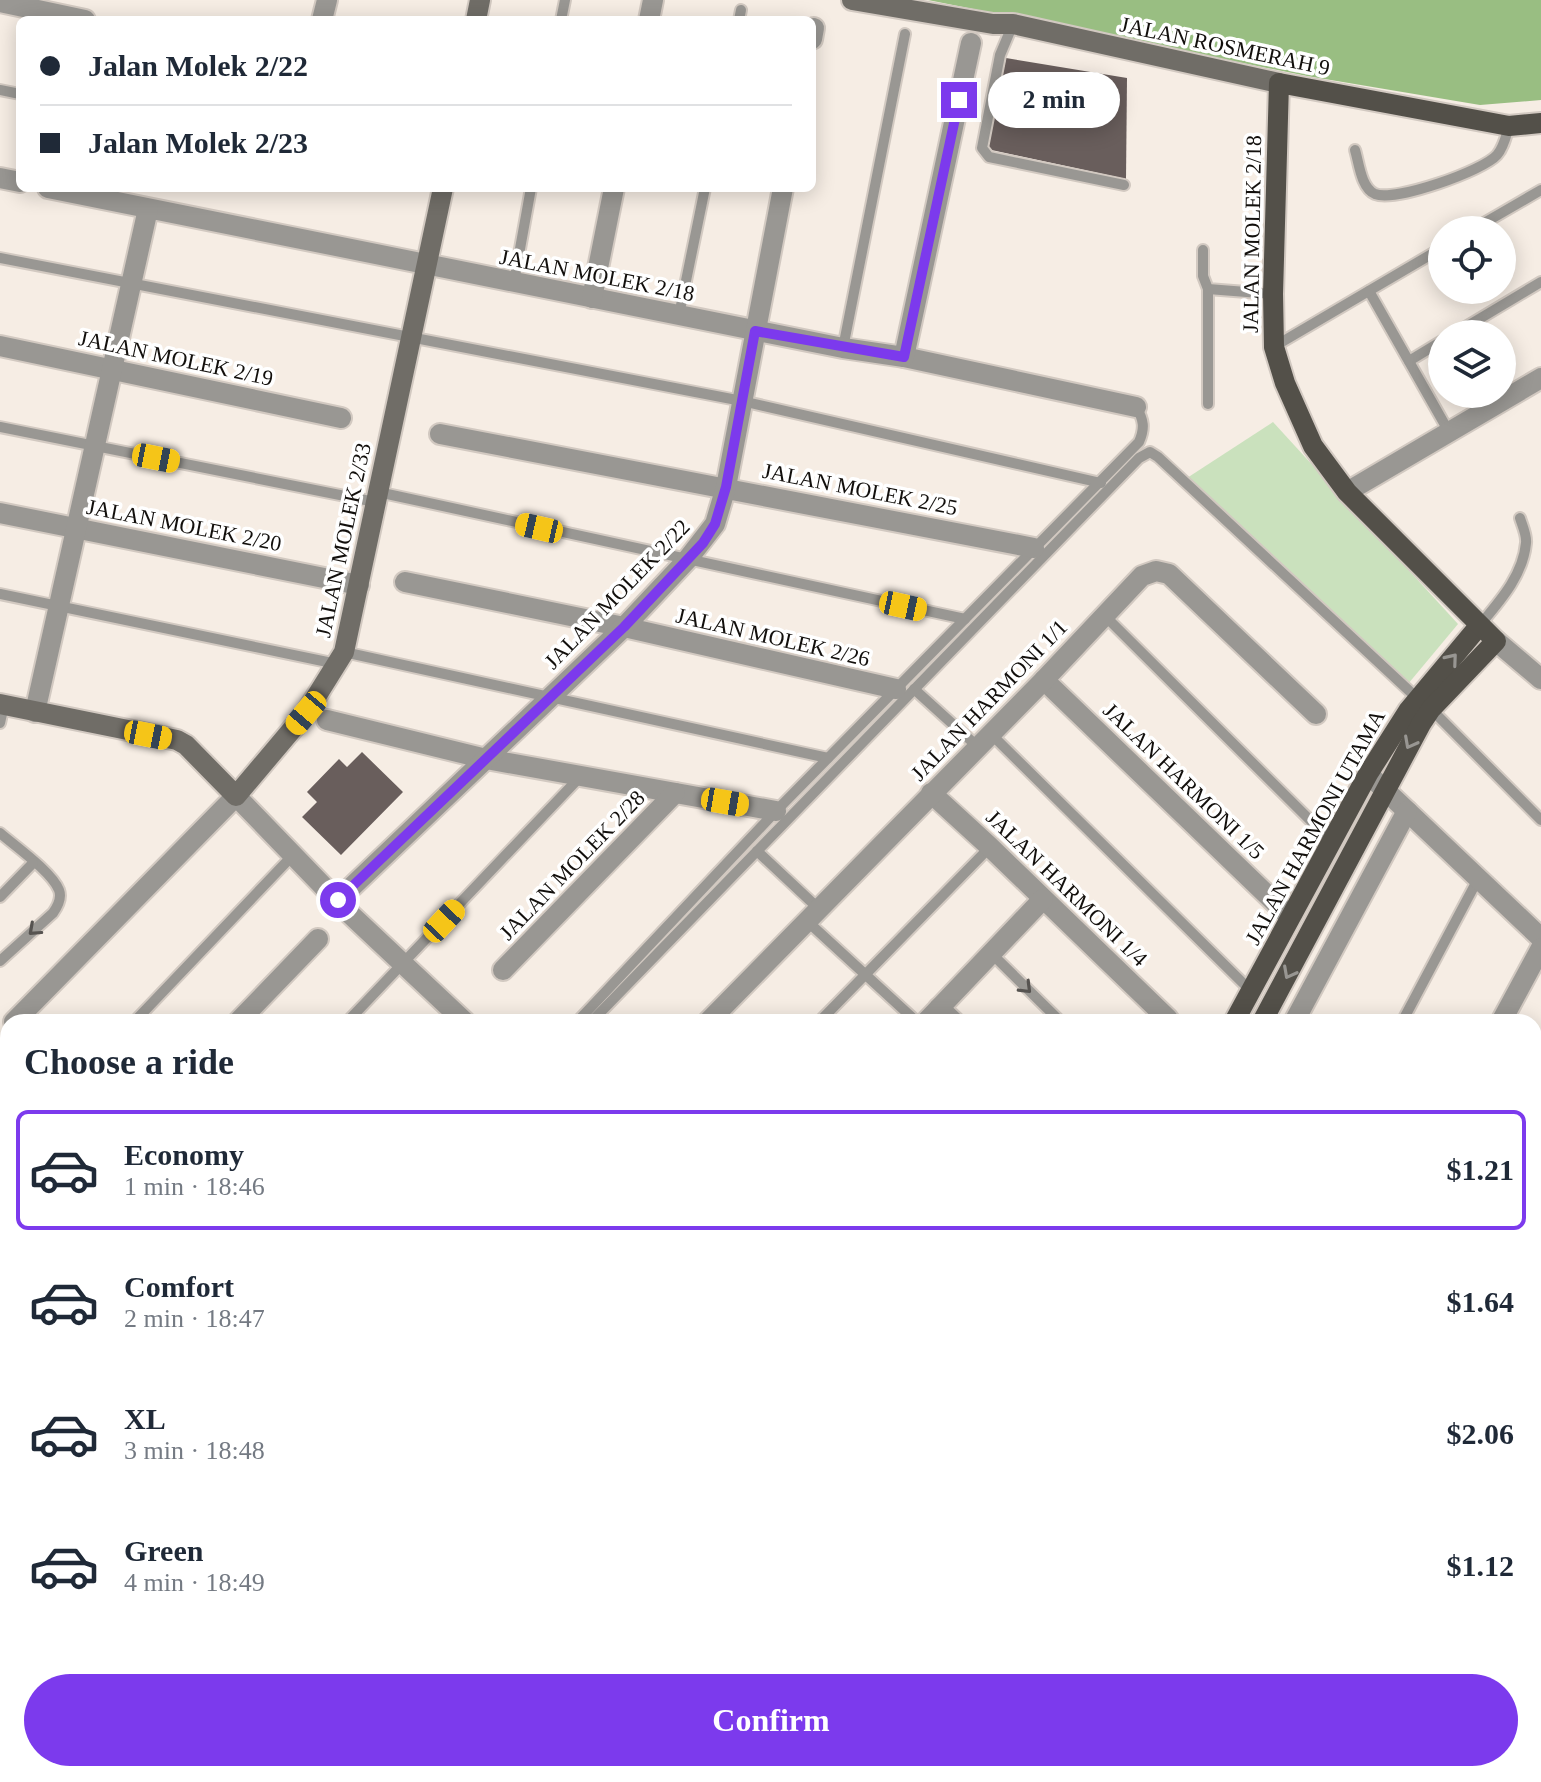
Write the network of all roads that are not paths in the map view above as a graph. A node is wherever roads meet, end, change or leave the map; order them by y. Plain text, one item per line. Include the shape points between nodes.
1 (852, 0) edge
2 (0, 2) edge
3 (66, 16) edge
4 (1013, 24) junction
5 (905, 34) dead end
6 (971, 43) dead end
7 (1279, 83) junction
8 (1540, 125) edge
9 (1509, 126) junction
10 (1355, 150) dead end
11 (1124, 185) dead end
12 (1541, 190) edge
13 (67, 192) edge
14 (442, 192) edge
15 (530, 192) edge
16 (613, 192) edge
17 (704, 192) edge
18 (782, 192) edge
19 (148, 209) junction
20 (1496, 216) edge
21 (1203, 250) dead end
22 (1428, 256) edge
23 (0, 258) edge
24 (428, 266) junction
25 (514, 282) junction
26 (1541, 282) edge
27 (130, 284) junction
28 (1208, 289) junction
29 (1369, 291) junction
30 (1273, 294) junction
31 (592, 298) junction
32 (679, 315) junction
33 (1477, 320) edge
34 (755, 331) junction
35 (412, 339) junction
36 (0, 346) edge
37 (1274, 347) junction
38 (843, 348) junction
39 (1428, 349) edge
40 (904, 357) junction
41 (1409, 361) junction
42 (111, 368) junction
43 (1541, 378) edge
44 (742, 401) junction
45 (1208, 404) dead end
46 (1136, 407) joint
47 (341, 418) dead end
48 (0, 427) edge
49 (1449, 432) junction
50 (440, 434) dead end
51 (94, 446) junction
52 (1101, 483) junction
53 (726, 487) junction
54 (1347, 492) junction
55 (376, 497) junction
56 (0, 513) edge
57 (1520, 518) dead end
58 (76, 528) junction
59 (1034, 548) junction
60 (687, 560) junction
61 (405, 582) dead end
62 (359, 585) junction
63 (0, 594) edge
64 (58, 607) junction
65 (1104, 615) junction
66 (965, 619) junction
67 (1479, 626) junction
68 (624, 627) junction
69 (1496, 641) junction
70 (340, 658) junction
71 (1541, 679) edge
72 (1044, 680) junction
73 (905, 689) junction
74 (551, 697) junction
75 (1424, 704) junction
76 (1, 711) edge
77 (35, 712) junction
78 (1316, 714) dead end
79 (327, 720) dead end
80 (985, 740) junction
81 (828, 758) junction
82 (486, 759) junction
83 (1368, 774) junction
84 (581, 776) junction
85 (1385, 788) junction
86 (675, 793) junction
87 (931, 793) junction
88 (236, 796) junction
89 (776, 811) junction
90 (1407, 811) junction
91 (1541, 820) edge
92 (1, 835) edge
93 (1330, 840) junction
94 (990, 847) junction
95 (757, 851) junction
96 (294, 854) junction
97 (33, 863) junction
98 (1478, 879) junction
99 (0, 897) edge
100 (1043, 899) junction
101 (338, 900) junction
102 (813, 915) junction
103 (1290, 917) junction
104 (1541, 938) edge
105 (318, 939) dead end
106 (1541, 948) edge
107 (992, 954) junction
108 (0, 961) edge
109 (402, 965) junction
110 (503, 970) dead end
111 (867, 975) junction
112 (1251, 991) junction
113 (22, 1014) edge
114 (142, 1014) edge
115 (246, 1014) edge
116 (355, 1014) edge
117 (453, 1014) edge
118 (585, 1014) edge
119 (599, 1014) edge
120 (716, 1014) edge
121 (827, 1014) edge
122 (908, 1014) edge
123 (942, 1014) edge
124 (1053, 1014) edge
125 (1163, 1014) edge
126 (1238, 1014) edge
127 (1266, 1014) edge
128 (1298, 1014) edge
129 (1406, 1014) edge
130 (1510, 1014) edge

1 - 4 street, JALAN ROSMERAH 9
2 - 3 street
4 - 7 street, JALAN ROSMERAH 9
4 - 11 lane via 1000,55 982,148 989,157
5 - 38 lane
6 - 40 street
7 - 9 main road, JALAN ROSMERAH 9
7 - 30 main road, JALAN MOLEK 2/18
8 - 9 main road, JALAN ROSMERAH 9
9 - 10 lane via 1499,153 1484,166 1396,194 1371,192
12 - 20 lane
13 - 19 street, JALAN MOLEK 2/18
14 - 24 street, JALAN MOLEK 2/33
15 - 25 lane
16 - 31 street
17 - 32 lane
18 - 34 street, JALAN MOLEK 2/22
19 - 24 street, JALAN MOLEK 2/18
19 - 27 street
21 - 28 lane
22 - 29 lane
23 - 27 lane
24 - 25 street, JALAN MOLEK 2/18
24 - 35 street, JALAN MOLEK 2/33
25 - 31 street, JALAN MOLEK 2/18
26 - 33 lane
27 - 35 lane
27 - 42 street
28 - 30 lane
28 - 45 lane
29 - 37 lane
29 - 41 lane
30 - 37 main road, JALAN MOLEK 2/18
31 - 32 street, JALAN MOLEK 2/18
32 - 34 street, JALAN MOLEK 2/18
34 - 38 street, JALAN MOLEK 2/18
34 - 44 street, JALAN MOLEK 2/22
35 - 44 lane
35 - 55 street, JALAN MOLEK 2/33
36 - 42 street, JALAN MOLEK 2/19
37 - 54 main road, JALAN MOLEK 2/18 via 1313,446
38 - 40 street, JALAN MOLEK 2/18
39 - 41 lane
40 - 46 street, JALAN MOLEK 2/18
41 - 49 lane
42 - 47 street, JALAN MOLEK 2/19
42 - 51 street
43 - 49 street
44 - 52 lane
44 - 53 street, JALAN MOLEK 2/22
46 - 52 lane via 1144,431 1139,442
48 - 51 lane
49 - 54 street
50 - 53 street, JALAN MOLEK 2/25
51 - 55 lane
51 - 58 street
52 - 59 lane
53 - 59 street, JALAN MOLEK 2/25
53 - 60 street, JALAN MOLEK 2/22 via 715,524
54 - 67 main road, JALAN MOLEK 2/18
55 - 60 lane
55 - 62 street, JALAN MOLEK 2/33
56 - 58 street, JALAN MOLEK 2/20
57 - 67 lane via 1527,541 1519,565 1509,591
58 - 62 street, JALAN MOLEK 2/20
58 - 64 street
59 - 66 lane
60 - 66 lane
60 - 68 street, JALAN MOLEK 2/22
61 - 68 street, JALAN MOLEK 2/26
62 - 70 street, JALAN MOLEK 2/33
63 - 64 lane
64 - 70 lane
64 - 77 street
65 - 72 street, JALAN HARMONI 1/1
65 - 78 street, JALAN HARMONI 1/1 via 1142,576 1169,574
65 - 93 lane
66 - 73 lane
67 - 69 main road, JALAN MOLEK 2/18
75 -> 67 main road, JALAN HARMONI UTAMA
68 - 73 street, JALAN MOLEK 2/26
68 - 74 street, JALAN MOLEK 2/22
69 - 71 street
69 - 75 main road, JALAN HARMONI UTAMA
70 - 74 lane
70 - 88 street, JALAN MOLEK 2/33 via 306,713
72 - 80 street, JALAN HARMONI 1/1
72 - 103 street, JALAN HARMONI 1/5
73 - 75 lane via 1150,452
73 - 80 lane
73 - 81 lane
73 - 95 lane
74 - 81 lane
74 - 82 street, JALAN MOLEK 2/22
75 - 83 main road, JALAN HARMONI UTAMA
75 -> 85 main road, JALAN HARMONI UTAMA
75 - 91 lane
76 - 77 street
77 - 88 street via 177,740
79 - 82 street
80 - 87 street, JALAN HARMONI 1/1
80 - 112 lane
81 - 89 lane
82 - 84 street
82 - 101 street, JALAN MOLEK 2/22
83 - 85 street
83 - 93 main road, JALAN HARMONI UTAMA
84 - 86 street
84 - 109 lane
85 - 90 street
85 -> 127 main road, JALAN HARMONI UTAMA
86 - 89 street
86 - 110 street, JALAN MOLEK 2/28
87 - 94 street, JALAN HARMONI 1/4
87 - 102 street, JALAN HARMONI 1/1
88 - 96 street
88 - 113 street, JALAN MOLEK 2/33
89 - 118 lane
90 - 98 street
90 - 128 street
92 - 97 lane
93 - 103 main road, JALAN HARMONI UTAMA
94 - 100 street, JALAN HARMONI 1/4
94 - 111 lane
95 - 102 lane
95 - 119 lane
96 - 101 street
96 - 114 lane
97 - 99 lane
97 -> 108 lane via 60,892 59,905
98 - 104 street
98 - 129 lane
100 - 107 street
100 - 125 street, JALAN HARMONI 1/4
101 - 109 street
102 - 111 lane
102 - 120 street, JALAN HARMONI 1/1
103 - 112 main road, JALAN HARMONI UTAMA
105 - 115 street
106 - 130 street
107 - 123 street
107 -> 124 lane
109 - 116 lane
109 - 117 street
111 - 121 lane
111 - 122 lane
112 - 126 main road, JALAN HARMONI UTAMA

